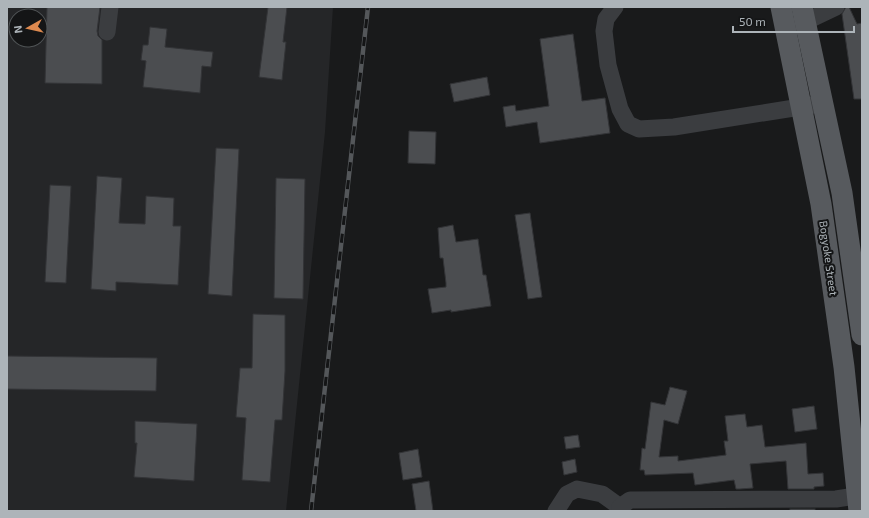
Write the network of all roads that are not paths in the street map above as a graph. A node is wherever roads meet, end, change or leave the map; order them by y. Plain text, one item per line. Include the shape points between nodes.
1 (110, 7) edge
2 (615, 7) edge
3 (781, 7) edge
4 (836, 7) edge
5 (804, 14) edge
6 (786, 31) junction
7 (107, 32) dead end
8 (823, 104) junction
9 (802, 107) junction
10 (862, 335) edge
11 (860, 501) edge
12 (620, 509) edge
13 (556, 511) edge

1 - 7 street
2 - 9 street via 606,19 604,32 608,65 620,109 628,124 639,129 674,127
3 - 6 main road, Bogyoke Street
4 - 5 street
5 - 6 street
5 - 8 main road, Bogyoke Street
6 - 9 main road, Bogyoke Street
8 - 9 street
8 - 10 main road, Bogyoke Street via 842,193
9 - 11 main road, Bogyoke Street via 821,204
11 - 12 street via 836,498 630,500
12 - 13 street via 602,494 577,489 567,494

